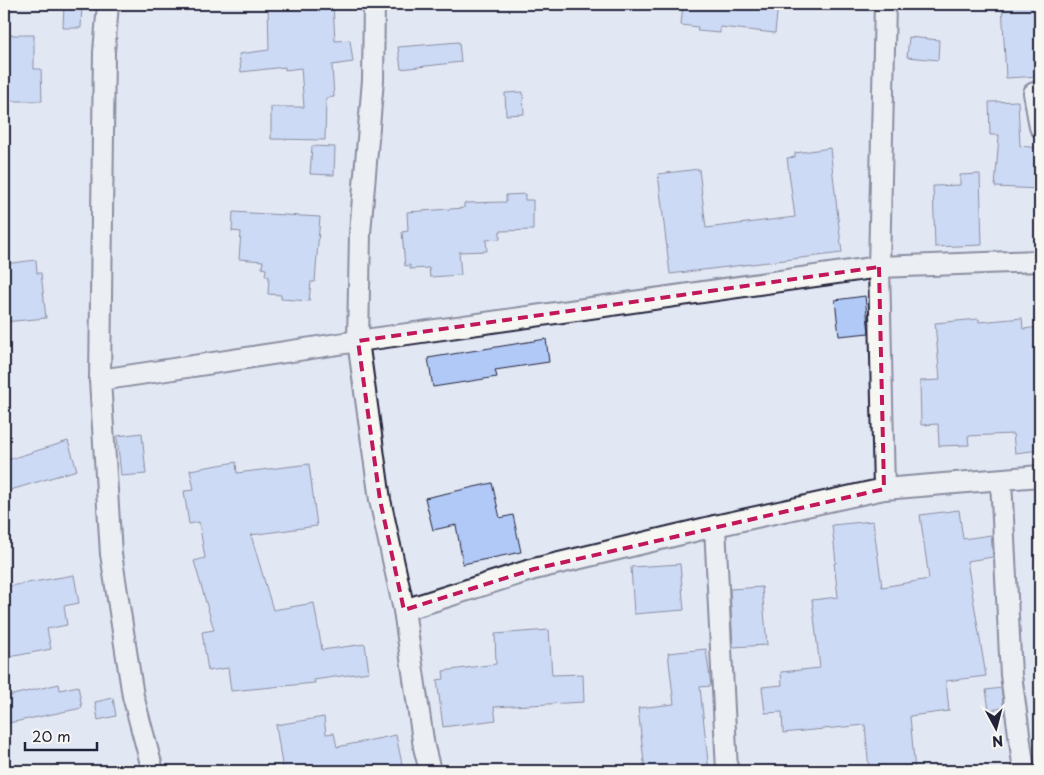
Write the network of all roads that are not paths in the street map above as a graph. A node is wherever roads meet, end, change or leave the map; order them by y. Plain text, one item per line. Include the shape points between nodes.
1 (108, 4) edge
2 (374, 4) edge
3 (885, 4) edge
4 (1034, 93) dead end
5 (1040, 127) edge
6 (1040, 261) edge
7 (879, 266) junction
8 (358, 341) junction
9 (100, 380) junction
10 (1040, 476) edge
11 (1001, 480) junction
12 (884, 489) junction
13 (715, 526) junction
14 (404, 610) junction
15 (153, 771) edge
16 (430, 771) edge
17 (727, 771) edge
18 (1024, 771) edge

1 - 9 street via 104,52
2 - 8 street via 373,80 360,233
3 - 7 street
4 - 5 street
6 - 7 street
7 - 8 street
7 - 12 street
8 - 9 street
8 - 14 street via 380,500
9 - 15 street via 111,554 133,696
10 - 11 street
11 - 12 street
11 - 18 street via 1011,675
12 - 13 street
13 - 14 street via 534,569
13 - 17 street
14 - 16 street

